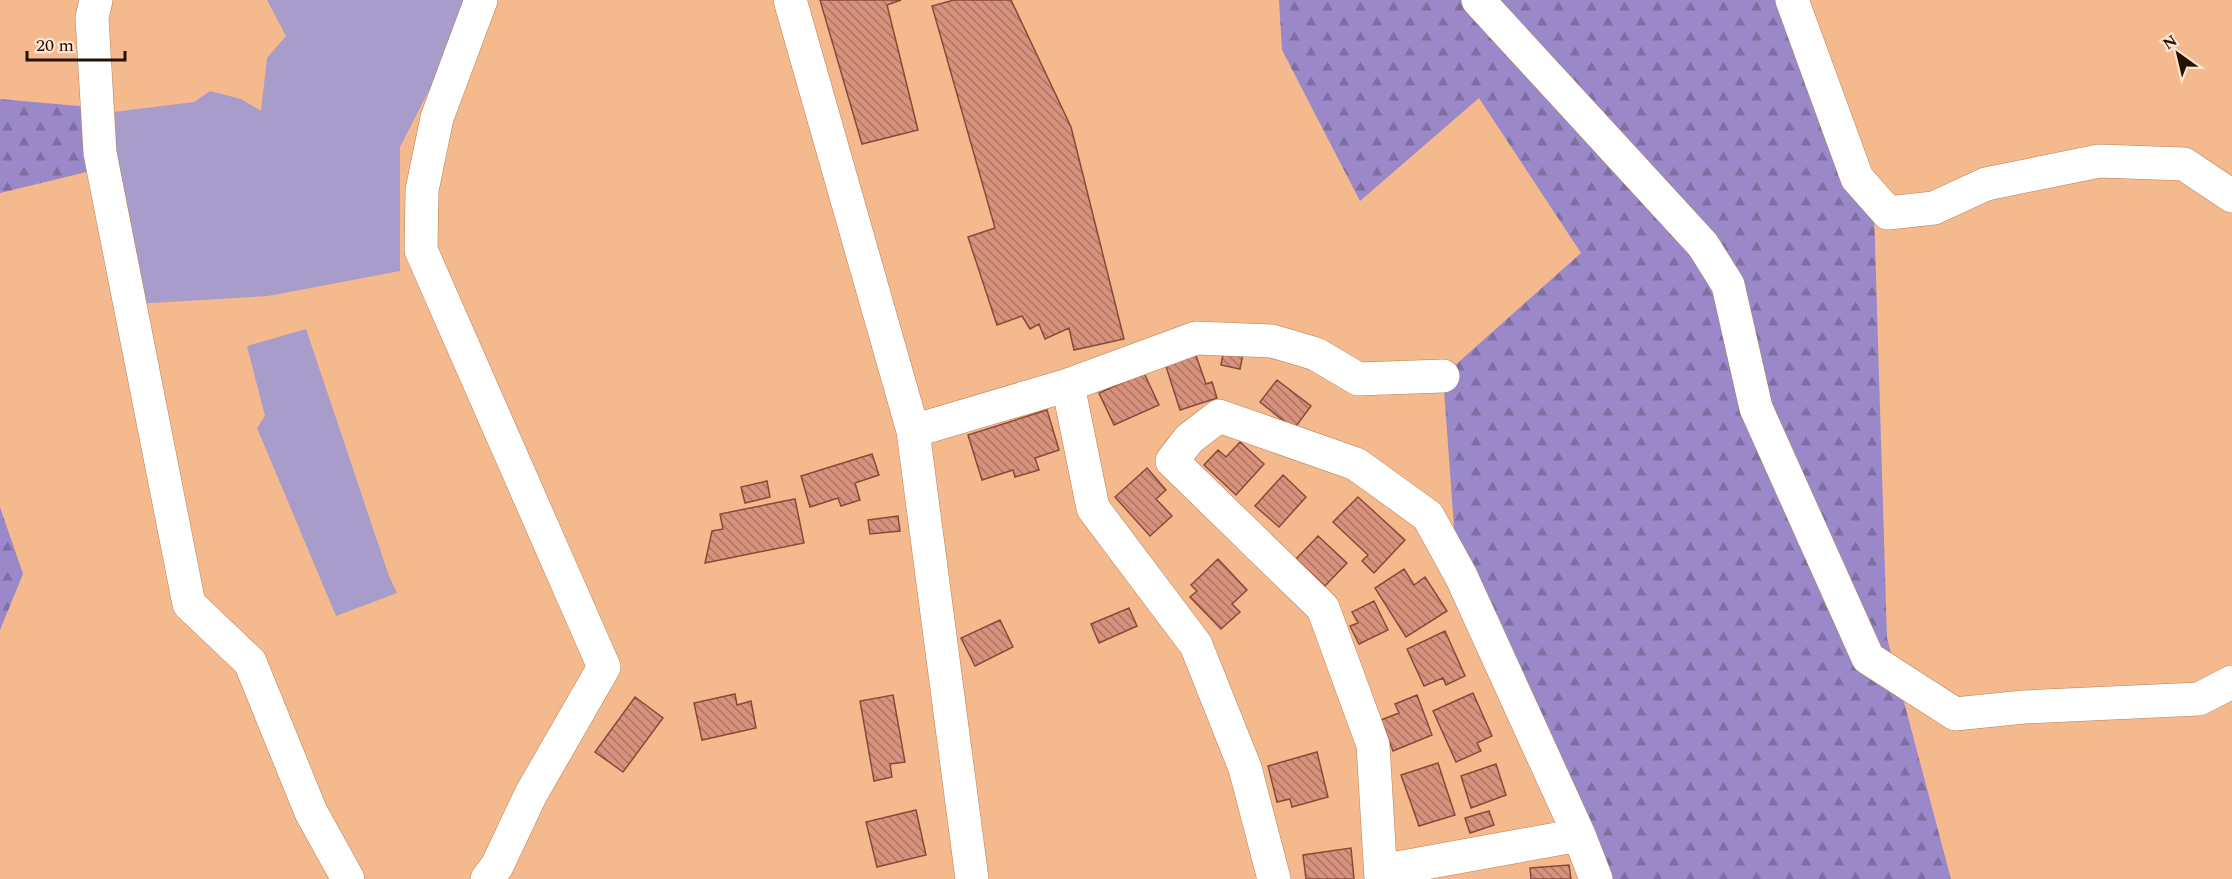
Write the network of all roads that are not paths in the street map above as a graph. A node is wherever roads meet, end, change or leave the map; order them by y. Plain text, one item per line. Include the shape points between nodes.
1 (96, 0) edge
2 (481, 0) edge
3 (790, 0) edge
4 (1478, 0) edge
5 (1792, 0) edge
6 (2232, 196) edge
7 (1443, 376) dead end
8 (1068, 385) junction
9 (913, 431) junction
10 (2232, 682) edge
11 (1579, 835) junction
12 (1381, 875) edge
13 (348, 879) edge
14 (487, 879) edge
15 (972, 879) edge
16 (1274, 879) edge
17 (1596, 879) edge

1 - 13 street via 92,18 100,153 189,604 250,662 311,812
2 - 14 street via 437,118 422,190 421,250 603,668
3 - 9 street
4 - 10 street via 1703,245 1728,285 1756,408 1868,658 1955,714 2199,699
5 - 6 street via 1857,178 1888,213 1934,208 1986,184 2099,161 2184,164
7 - 8 street via 1358,379 1316,354 1272,340 1196,338
8 - 9 street
8 - 16 street via 1093,508 1196,645 1245,768
9 - 15 street
11 - 12 street
11 - 12 street via 1461,576 1428,516 1356,464 1219,416 1189,439 1172,460 1323,608 1373,745
11 - 17 street

